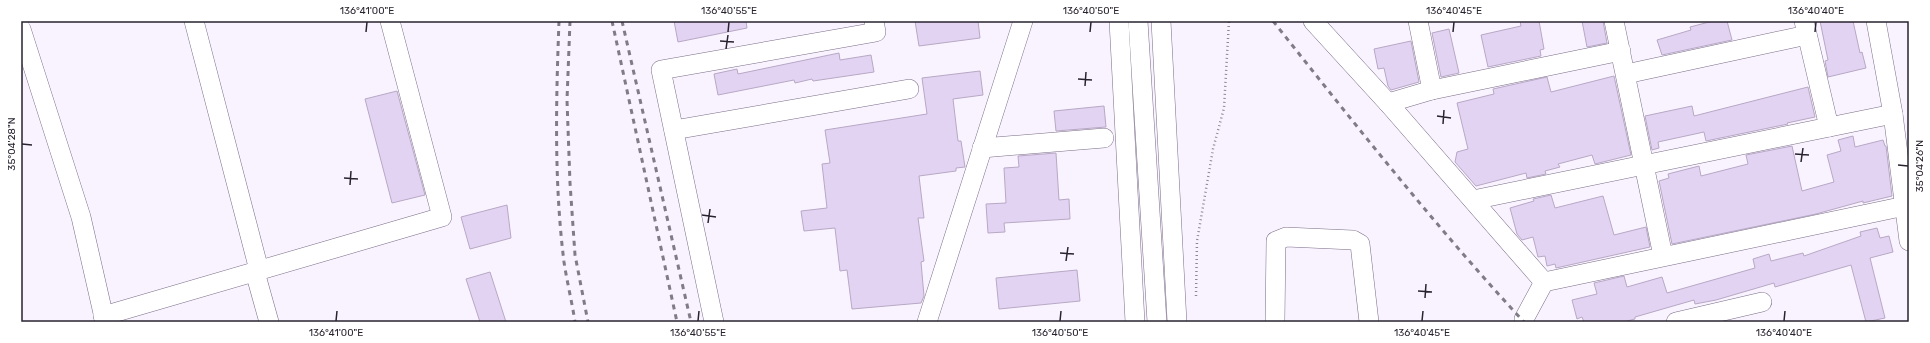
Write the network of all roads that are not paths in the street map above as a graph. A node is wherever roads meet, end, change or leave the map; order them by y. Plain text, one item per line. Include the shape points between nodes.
1 (194, 21) edge
2 (390, 21) edge
3 (874, 21) edge
4 (1023, 21) edge
5 (1119, 21) edge
6 (1138, 21) edge
7 (1161, 21) edge
8 (1313, 21) edge
9 (1418, 21) edge
10 (1614, 21) edge
11 (1876, 21) edge
12 (1805, 28) edge
13 (21, 29) edge
14 (1329, 30) edge
15 (1620, 51) junction
16 (1626, 74) junction
17 (909, 89) dead end
18 (1432, 90) junction
19 (1388, 103) junction
20 (1893, 114) junction
21 (1829, 127) junction
22 (674, 130) junction
23 (1104, 138) dead end
24 (982, 148) junction
25 (1645, 164) junction
26 (1473, 200) junction
27 (1905, 206) junction
28 (1909, 241) edge
29 (1663, 256) junction
30 (257, 271) junction
31 (1544, 282) junction
32 (1762, 302) dead end
33 (1719, 317) edge
34 (104, 319) edge
35 (1524, 319) dead end
36 (269, 322) edge
37 (714, 322) edge
38 (927, 322) edge
39 (1135, 322) edge
40 (1157, 322) edge
41 (1177, 322) edge
42 (1276, 322) edge
43 (1369, 322) edge
44 (1676, 322) edge

1 - 30 street
2 - 30 street via 442,217
3 - 22 street via 876,32 661,70
4 - 24 street
5 - 39 street
6 - 40 street
7 - 41 street
8 - 14 street
9 - 18 street
10 - 15 street
11 - 20 street
12 - 16 street
12 - 21 street
13 - 34 street via 81,217
14 - 19 street
15 - 16 street
15 - 18 street
16 - 25 street
17 - 22 street
18 - 19 street
19 - 26 street
20 - 21 street
20 - 27 street
21 - 25 street
22 - 37 street
23 - 24 street
24 - 38 street
25 - 26 street
25 - 29 street
26 - 31 street
27 - 28 street
27 - 29 street
29 - 31 street
30 - 34 street
30 - 36 street
31 - 35 street
32 - 33 street
33 - 44 street
42 - 43 street via 1276,241 1286,238 1353,240 1360,244

